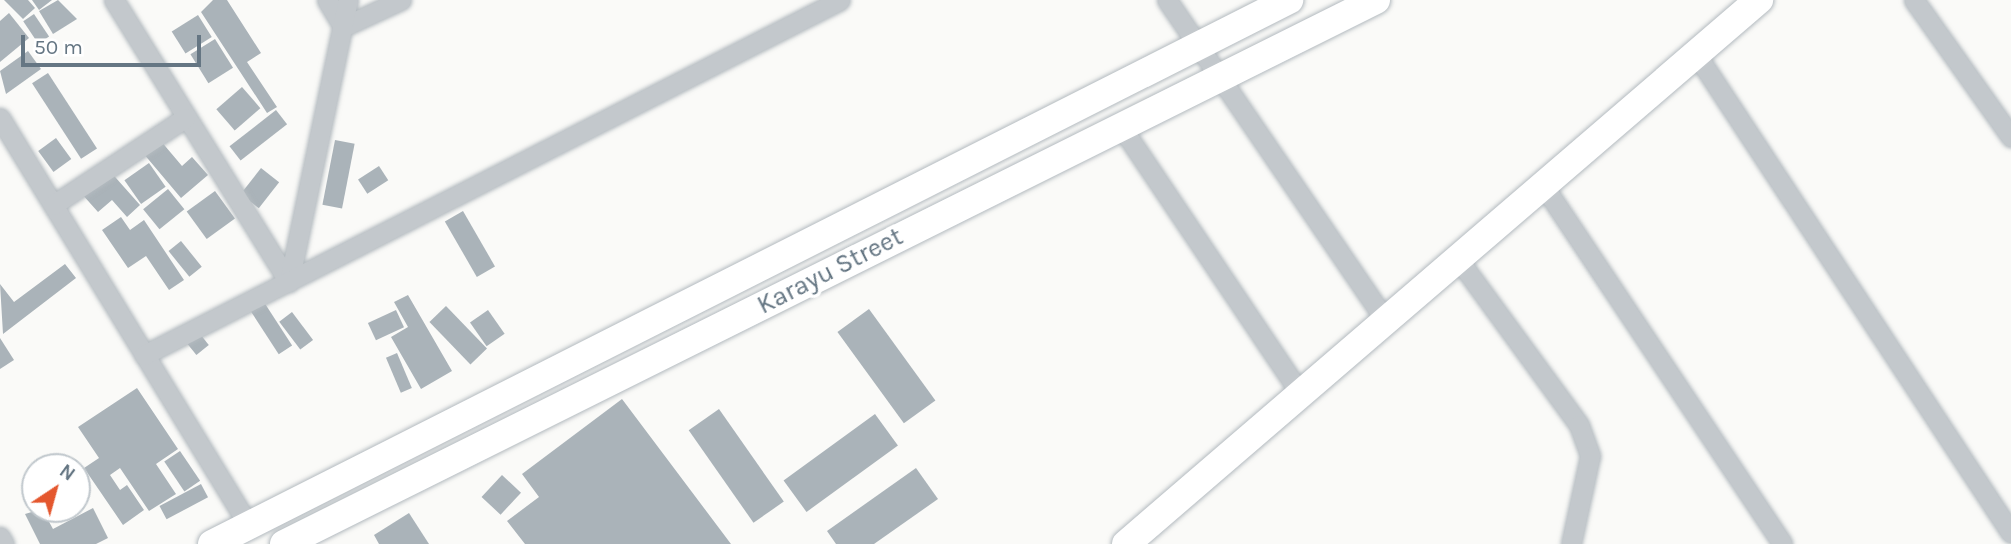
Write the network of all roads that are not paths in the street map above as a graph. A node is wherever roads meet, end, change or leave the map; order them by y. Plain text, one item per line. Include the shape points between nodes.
1 (114, 0) edge
2 (327, 0) edge
3 (348, 0) edge
4 (401, 0) edge
5 (840, 0) edge
6 (1167, 0) edge
7 (1289, 0) edge
8 (1376, 0) edge
9 (1759, 0) edge
10 (1914, 0) edge
11 (342, 27) junction
12 (1196, 45) junction
13 (1696, 54) junction
14 (1217, 76) junction
15 (0, 118) edge
16 (185, 118) junction
17 (1120, 125) junction
18 (2011, 137) edge
19 (1543, 185) junction
20 (53, 205) junction
21 (1458, 258) junction
22 (289, 282) junction
23 (1386, 321) junction
24 (144, 355) junction
25 (1301, 394) junction
26 (249, 526) junction
27 (2011, 533) edge
28 (0, 537) edge
29 (4, 544) edge
30 (212, 544) edge
31 (284, 544) edge
32 (1126, 544) edge
33 (1571, 544) edge
34 (1782, 544) edge

1 - 16 street
2 - 11 street
3 - 11 street
4 - 11 street
5 - 22 street
6 - 12 street
7 - 12 main road, Karayu Street
8 - 14 main road, Karayu Street
9 - 13 main road
10 - 18 street
11 - 22 street
12 - 14 street
12 - 26 main road, Karayu Street
13 - 19 main road
13 - 27 street
14 - 17 main road, Karayu Street
14 - 23 street
15 - 20 street
16 - 20 street
16 - 22 street
17 - 25 street
17 - 31 main road, Karayu Street
19 - 21 main road
19 - 34 street
20 - 24 street
21 - 23 main road
21 - 33 street via 1579,425 1590,456
22 - 24 street
23 - 25 main road
24 - 26 street
25 - 32 main road
26 - 30 main road, Karayu Street
28 - 29 street

